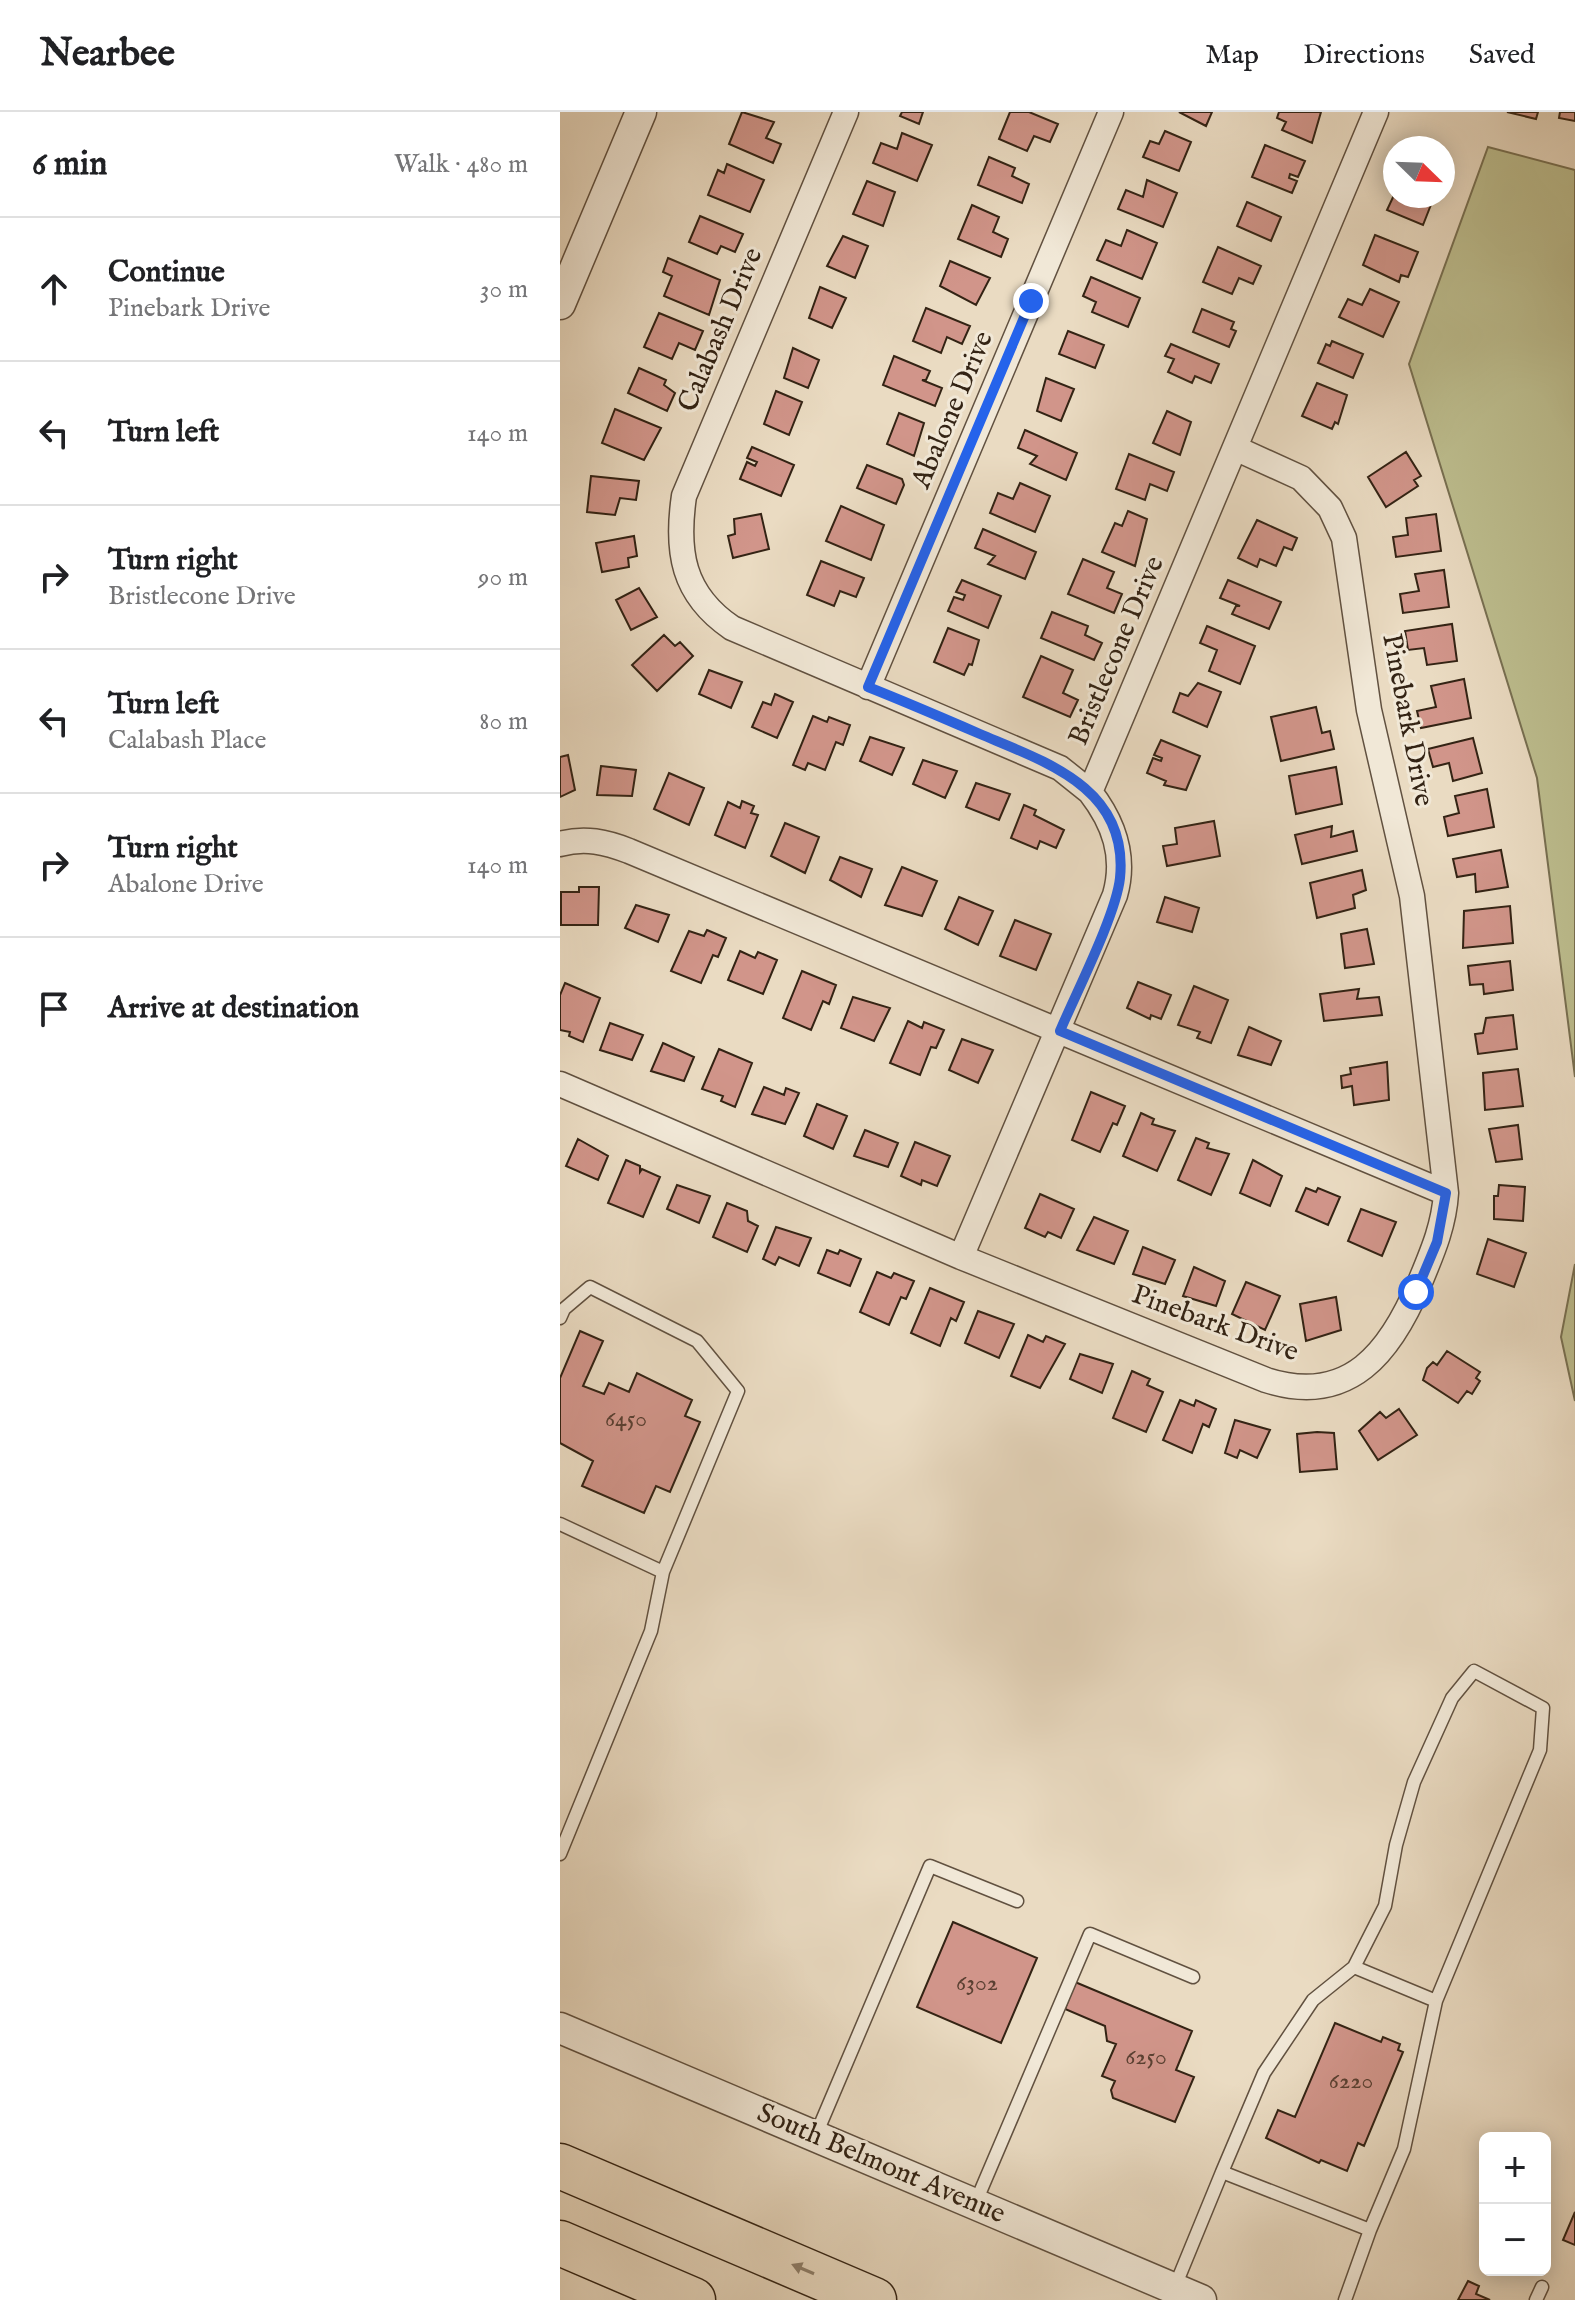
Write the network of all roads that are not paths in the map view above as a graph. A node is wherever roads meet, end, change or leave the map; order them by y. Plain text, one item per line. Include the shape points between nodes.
1 (641, 112) edge
2 (846, 112) edge
3 (1111, 112) edge
4 (1376, 112) edge
5 (560, 304) edge
6 (1235, 448) junction
7 (868, 687) junction
8 (1090, 792) junction
9 (560, 844) edge
10 (1060, 1031) junction
11 (560, 1084) edge
12 (1446, 1193) junction
13 (961, 1257) junction
14 (560, 1318) edge
15 (560, 1524) edge
16 (663, 1572) junction
17 (560, 1854) edge
18 (1017, 1901) dead end
19 (1354, 1967) junction
20 (1193, 1977) dead end
21 (1436, 2001) junction
22 (560, 2028) edge
23 (815, 2137) junction
24 (560, 2166) edge
25 (1222, 2172) junction
26 (975, 2204) junction
27 (1370, 2230) junction
28 (560, 2243) edge
29 (1542, 2287) dead end
30 (1188, 2294) edge
31 (693, 2300) edge
32 (874, 2300) edge
33 (1345, 2300) edge
34 (1536, 2300) edge

1 - 5 street
2 - 7 street, Calabash Drive via 684,496 678,530 688,576 706,606 732,628
3 - 7 street, Abalone Drive
4 - 6 street, Bristlecone Drive
6 - 8 street, Bristlecone Drive
6 - 12 street, Pinebark Drive via 1301,478 1330,508 1344,538 1369,710 1412,896
7 - 8 street via 1060,768
8 - 10 street, Bristlecone Drive via 1110,821 1120,879
9 - 10 street via 611,844
10 - 12 street
10 - 13 street, Bristlecone Drive
11 - 13 street, Pinebark Drive
12 - 13 street, Pinebark Drive via 1437,1242 1395,1337 1372,1362 1318,1385 1280,1385 1251,1375
14 - 16 lane via 590,1287 697,1341 738,1391
15 - 16 lane
16 - 17 lane via 651,1631
18 - 23 lane via 930,1866
19 - 21 lane
19 - 21 lane via 1385,1906 1414,1782 1452,1698 1474,1671 1543,1708 1540,1750
19 - 25 lane via 1313,2000 1264,2073
20 - 26 lane via 1090,1934
21 - 27 lane via 1404,2149
22 - 23 street, South Belmont Avenue
23 - 26 street, South Belmont Avenue
32 -> 24 highway
25 - 27 lane
25 - 30 lane
26 - 30 street, South Belmont Avenue
27 - 33 lane
28 - 31 highway
29 - 34 lane

